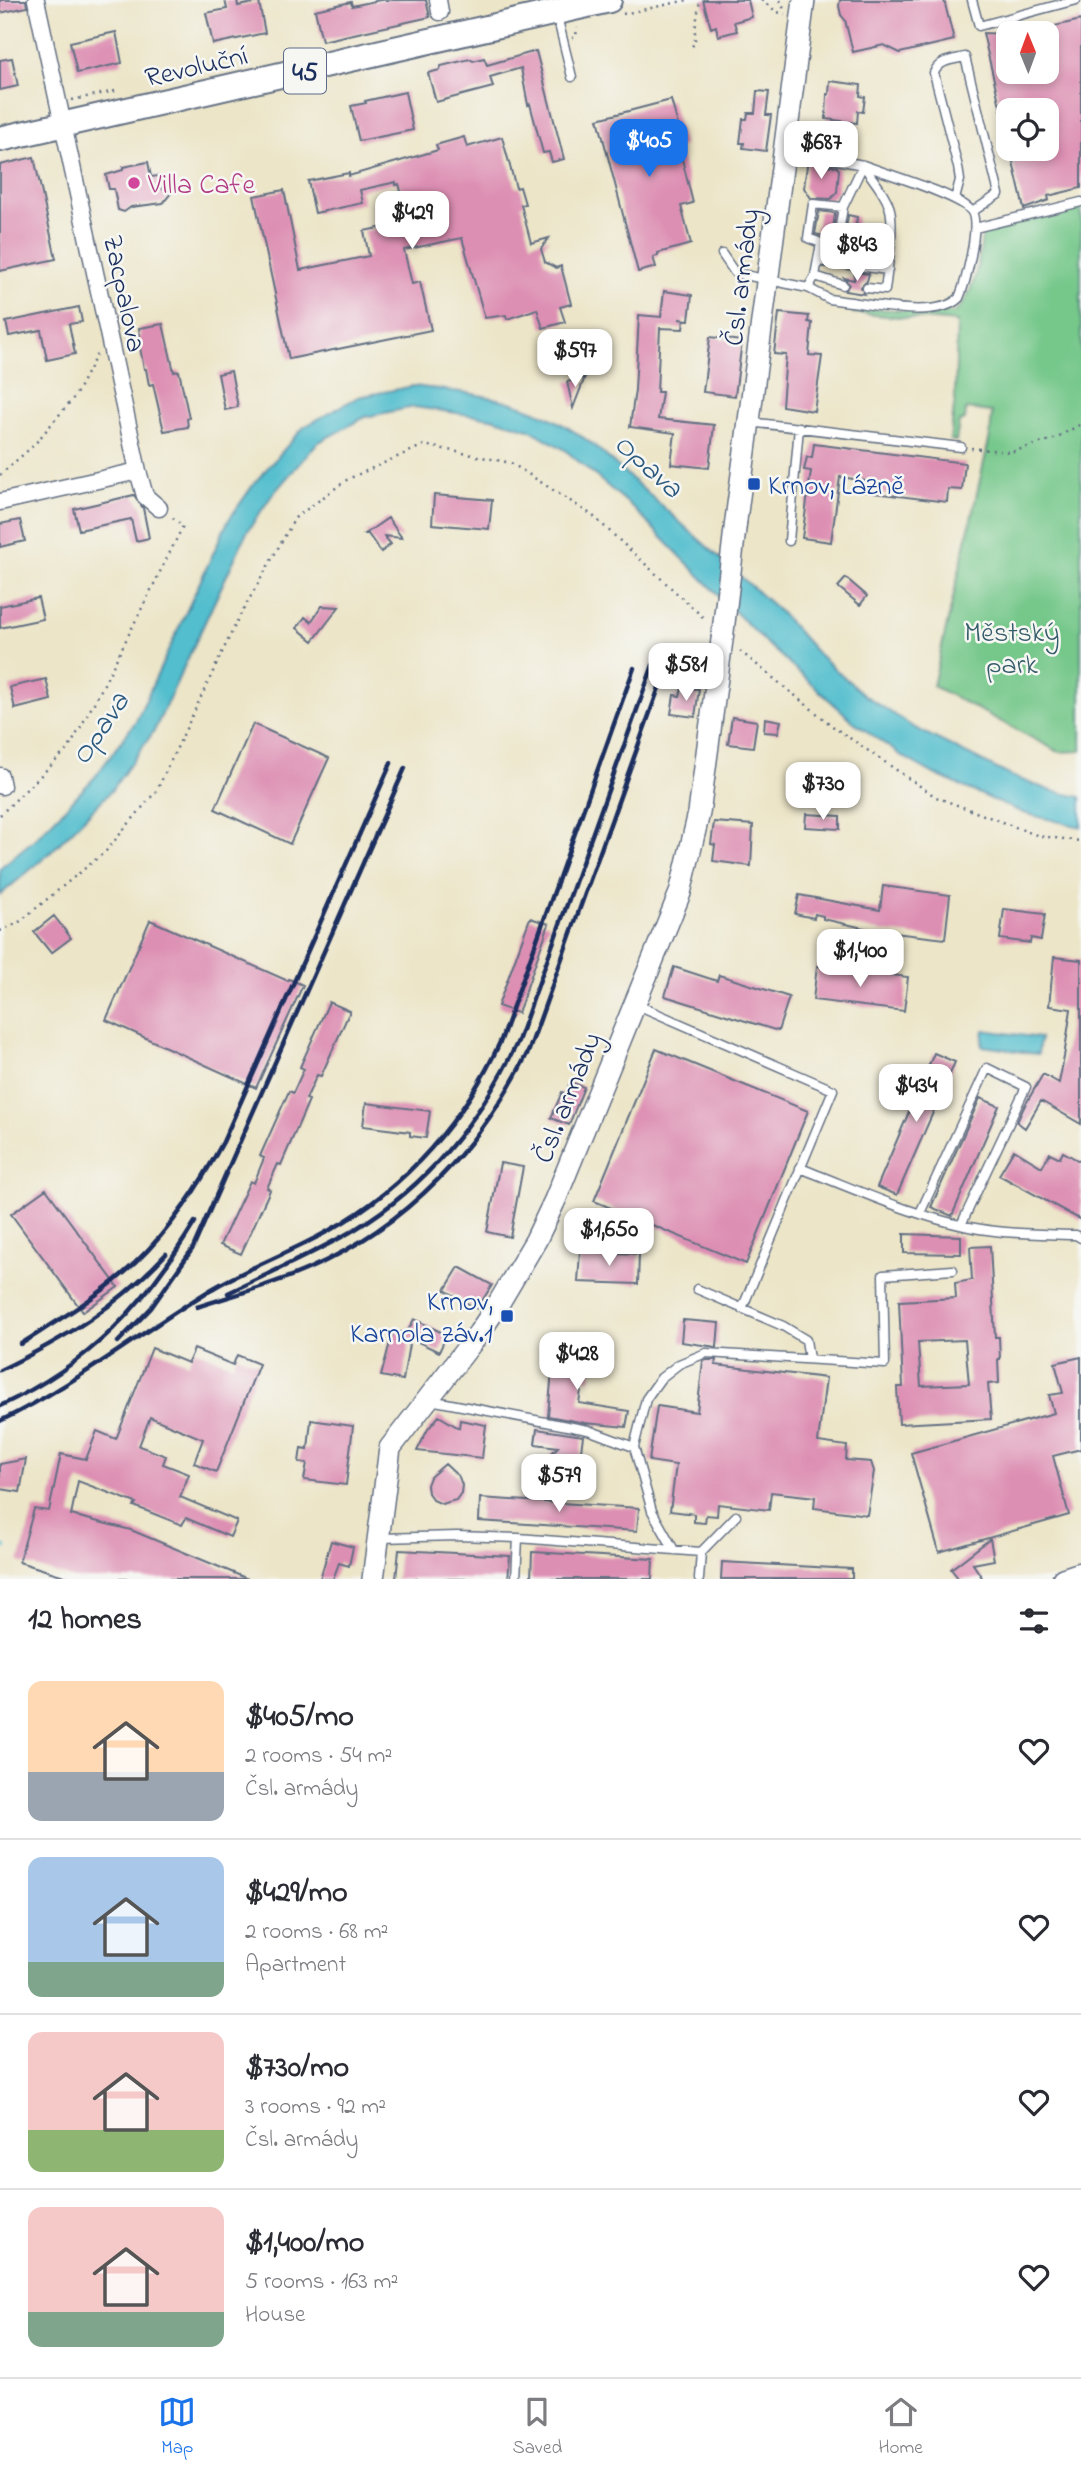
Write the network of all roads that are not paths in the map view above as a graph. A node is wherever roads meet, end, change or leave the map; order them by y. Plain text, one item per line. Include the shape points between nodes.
1 (36, 0) edge
2 (609, 0) edge
3 (804, 0) edge
4 (972, 0) edge
5 (1076, 0) edge
6 (556, 13) junction
7 (572, 77) dead end
8 (64, 126) junction
9 (0, 139) edge
10 (785, 150) junction
11 (863, 165) junction
12 (955, 199) junction
13 (1081, 202) edge
14 (843, 207) junction
15 (972, 212) junction
16 (975, 228) junction
17 (821, 243) junction
18 (837, 245) junction
19 (890, 251) junction
20 (722, 254) dead end
21 (818, 261) junction
22 (888, 270) junction
23 (814, 276) junction
24 (768, 281) junction
25 (843, 285) dead end
26 (808, 288) junction
27 (867, 288) dead end
28 (750, 422) junction
29 (799, 428) junction
30 (961, 447) road end
31 (138, 471) junction
32 (0, 502) edge
33 (159, 508) road end
34 (789, 541) dead end
35 (635, 1003) junction
36 (800, 1168) junction
37 (920, 1213) junction
38 (961, 1225) junction
39 (1081, 1238) edge
40 (953, 1270) dead end
41 (697, 1289) dead end
42 (742, 1309) junction
43 (808, 1359) junction
44 (427, 1399) junction
45 (634, 1447) junction
46 (736, 1516) dead end
47 (518, 1538) junction
48 (378, 1539) junction
49 (674, 1550) junction
50 (701, 1552) junction
51 (1081, 1573) edge
52 (373, 1579) edge
53 (516, 1579) edge
54 (699, 1579) edge
55 (1063, 1579) edge

1 - 8 street, Zacpalova
2 - 6 main road, Revoluční / 45
3 - 10 main road, Čsl. armády
4 - 5 lane via 979,26
6 - 7 lane
6 - 8 main road, Revoluční / 45
8 - 9 main road, Revoluční / 45
8 - 31 street, Zacpalova
10 - 11 lane
10 - 24 main road, Čsl. armády
11 - 12 lane
11 - 14 lane
11 - 19 lane via 892,208
12 - 15 lane
12 - 15 lane via 958,167 934,74 943,62 965,57 999,194
13 - 16 lane
14 - 17 lane via 813,204 808,238
14 - 18 lane
15 - 16 lane
16 - 26 lane via 963,289 946,307 928,310 843,301
17 - 18 lane
17 - 21 lane
18 - 19 lane
19 - 22 lane
20 - 24 lane via 735,273
21 - 22 lane
21 - 23 lane
22 - 27 lane via 885,290
23 - 25 lane
23 - 26 lane
24 - 26 lane
24 - 28 main road, Čsl. armády
28 - 29 lane
28 - 35 main road, Čsl. armády, bridge via 699,813 680,893
29 - 30 lane
29 - 34 lane
31 - 32 street
31 - 33 street, Zacpalova via 145,496
35 - 36 lane via 833,1090
35 - 44 main road, Čsl. armády via 536,1240 479,1333
36 - 37 lane
36 - 42 lane
37 - 38 lane
37 - 38 lane via 987,1069 1026,1087
38 - 39 lane
40 - 43 lane via 883,1275 885,1364
41 - 42 lane
42 - 43 lane via 806,1340
43 - 45 lane via 706,1353 679,1364 646,1399
44 - 45 lane via 588,1430
44 - 48 main road, Čsl. armády via 390,1448
45 - 49 lane via 652,1511
46 - 50 lane
47 - 48 lane
47 - 49 lane
47 - 53 lane
48 - 52 main road, Čsl. armády
49 - 50 lane
50 - 54 lane
51 - 55 main road

